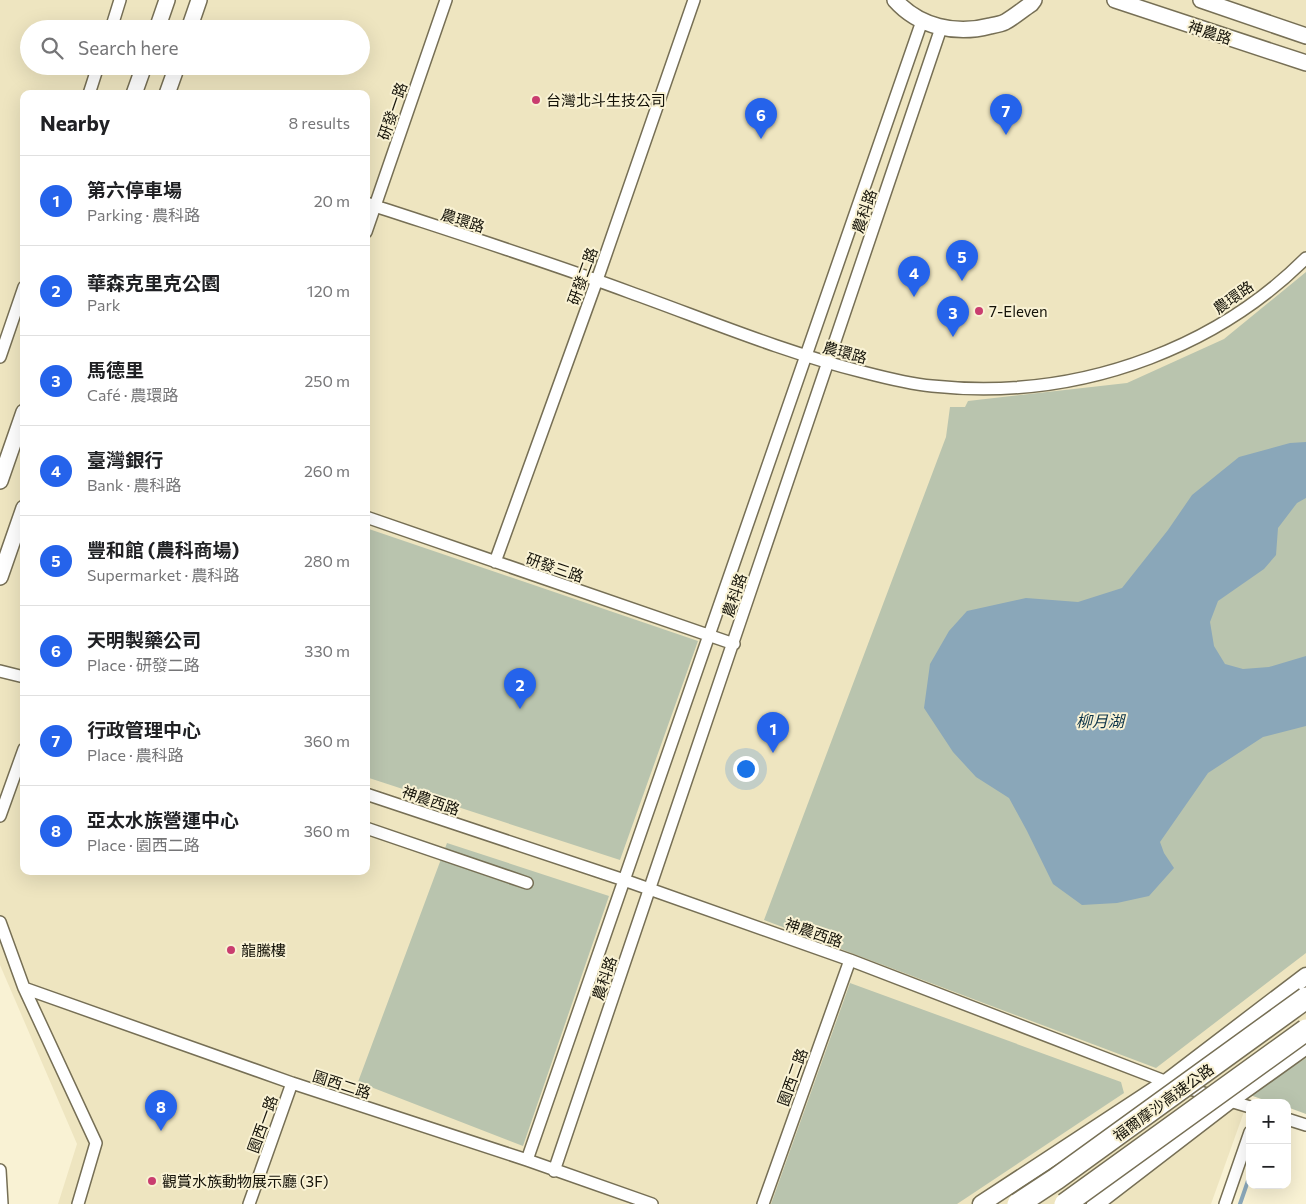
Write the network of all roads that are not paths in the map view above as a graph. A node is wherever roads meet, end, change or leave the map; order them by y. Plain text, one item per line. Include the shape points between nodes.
1 (120, 0) edge
2 (167, 0) edge
3 (199, 0) edge
4 (446, 0) edge
5 (694, 0) edge
6 (896, 0) edge
7 (1034, 0) edge
8 (1115, 0) edge
9 (1202, 0) edge
10 (113, 20) edge
11 (160, 20) edge
12 (193, 20) edge
13 (922, 21) junction
14 (941, 28) junction
15 (1306, 36) edge
16 (1306, 63) edge
17 (95, 75) edge
18 (141, 75) edge
19 (173, 75) edge
20 (90, 90) edge
21 (135, 90) edge
22 (168, 90) edge
23 (371, 205) edge
24 (1306, 258) edge
25 (596, 280) junction
26 (20, 299) edge
27 (0, 357) edge
28 (806, 357) junction
29 (828, 364) junction
30 (20, 424) edge
31 (0, 481) edge
32 (370, 518) edge
33 (20, 520) edge
34 (495, 562) junction
35 (0, 577) edge
36 (709, 636) junction
37 (734, 644) junction
38 (0, 671) edge
39 (20, 676) edge
40 (20, 759) edge
41 (370, 795) edge
42 (0, 816) edge
43 (370, 829) edge
44 (624, 880) junction
45 (527, 883) dead end
46 (651, 890) junction
47 (0, 922) edge
48 (850, 960) junction
49 (1306, 976) edge
50 (24, 988) junction
51 (1306, 998) edge
52 (1306, 1030) edge
53 (1306, 1046) edge
54 (1167, 1082) junction
55 (292, 1083) junction
56 (1229, 1101) junction
57 (1246, 1105) edge
58 (1291, 1120) edge
59 (1306, 1125) edge
60 (1246, 1144) edge
61 (527, 1160) junction
62 (0, 1170) edge
63 (554, 1171) junction
64 (2, 1204) edge
65 (78, 1204) edge
66 (249, 1204) edge
67 (652, 1204) edge
68 (763, 1204) edge
69 (981, 1204) edge
70 (1018, 1204) edge
71 (1065, 1204) edge
72 (1094, 1204) edge
73 (1225, 1204) edge

1 - 10 street
2 - 11 street
3 - 12 street
4 - 23 street, 研發一路
5 - 25 street, 研發二路
6 - 13 street
7 - 14 street via 1004,22 973,30
8 - 16 street, 神農路
9 - 15 street, 神農路
13 - 14 street
13 - 28 street, 農科路
14 - 29 street, 農科路
17 - 20 street
18 - 21 street
19 - 22 street
23 - 25 street, 農環路
24 - 29 street, 農環路 via 1260,298 1218,326 1171,350 1119,370 1081,380 1043,386 966,389 931,386
25 - 28 street, 農環路
25 - 34 street, 研發二路
26 - 27 street
28 - 29 street, 農環路
28 - 36 street, 農科路
29 - 37 street, 農科路
30 - 31 street
32 - 34 street, 研發三路
33 - 35 street
34 - 36 street, 研發三路
36 - 37 street, 研發三路
36 - 44 street, 農科路
37 - 46 street, 農科路
38 - 39 street
40 - 42 street
41 - 44 street, 神農西路
43 - 45 street
44 - 46 street, 神農西路
44 - 61 street, 農科路
46 - 48 street, 神農西路
46 - 63 street, 農科路
47 - 50 street
48 - 54 street, 神農西路
48 - 68 street, 園西二路
49 - 54 main road
50 - 55 street, 園西二路
50 - 65 street via 96,1143
51 - 70 highway, 福爾摩沙高速公路, bridge
52 - 71 highway, 福爾摩沙高速公路, bridge
53 - 56 main road
54 - 56 street, 神農西路
54 - 69 main road
55 - 61 street, 園西二路
55 - 66 street, 園西一路
56 - 57 street, 神農西路
56 - 72 main road
58 - 59 street
60 - 73 street
61 - 63 street, 園西二路
62 - 64 street
63 - 67 street, 園西二路

